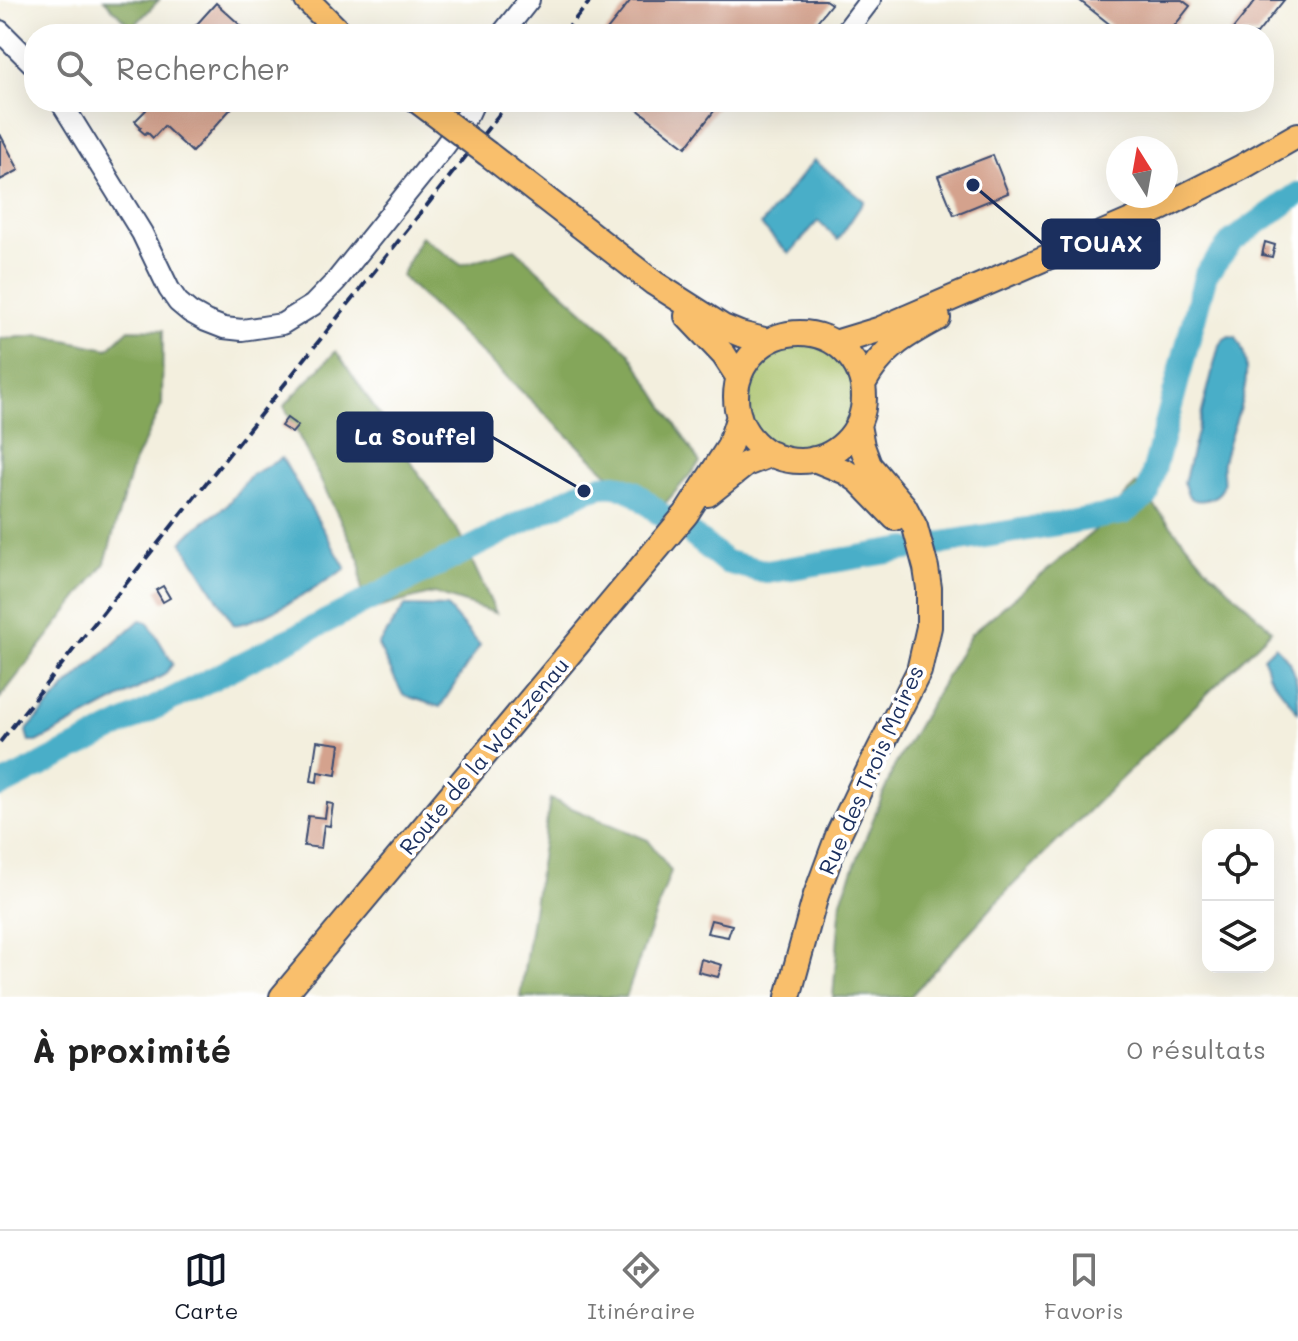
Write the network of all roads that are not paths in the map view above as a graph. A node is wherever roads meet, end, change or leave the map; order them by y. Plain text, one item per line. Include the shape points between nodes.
1 (307, 0) edge
2 (529, 0) edge
3 (870, 0) edge
4 (331, 24) edge
5 (510, 24) edge
6 (852, 24) edge
7 (0, 31) edge
8 (24, 55) edge
9 (67, 112) edge
10 (432, 112) edge
11 (469, 112) edge
12 (1298, 128) edge
13 (1288, 140) edge
14 (1071, 248) junction
15 (654, 283) junction
16 (768, 341) junction
17 (835, 343) junction
18 (739, 378) junction
19 (863, 384) junction
20 (739, 416) junction
21 (858, 425) junction
22 (772, 454) junction
23 (814, 459) junction
24 (680, 522) junction
25 (918, 541) junction
26 (282, 997) edge
27 (788, 997) edge

1 - 4 main road
2 - 5 street
3 - 6 street
7 - 8 street
9 - 11 street via 178,302 224,328 242,330 282,324 313,305
10 - 15 main road, bridge
12 - 13 main road
13 - 14 main road via 1175,202
14 - 17 main road
14 - 19 main road via 901,340 880,357
15 - 16 main road via 723,327
15 - 18 main road via 715,344
16 - 17 main road via 809,333
16 - 18 main road via 745,363
17 - 19 main road via 853,360
18 - 20 main road
19 - 21 main road
20 - 22 main road via 757,445
20 - 24 main road, Route de la Wantzenau via 729,447
21 - 23 main road via 840,447
21 - 25 main road, Rue des Trois Maires via 869,465 910,515
22 - 23 main road
22 - 24 main road, Route de la Wantzenau via 731,474
23 - 25 main road via 859,481
24 - 26 main road, Route de la Wantzenau
25 - 27 main road, Rue des Trois Maires via 929,588 929,627 919,671 839,833

